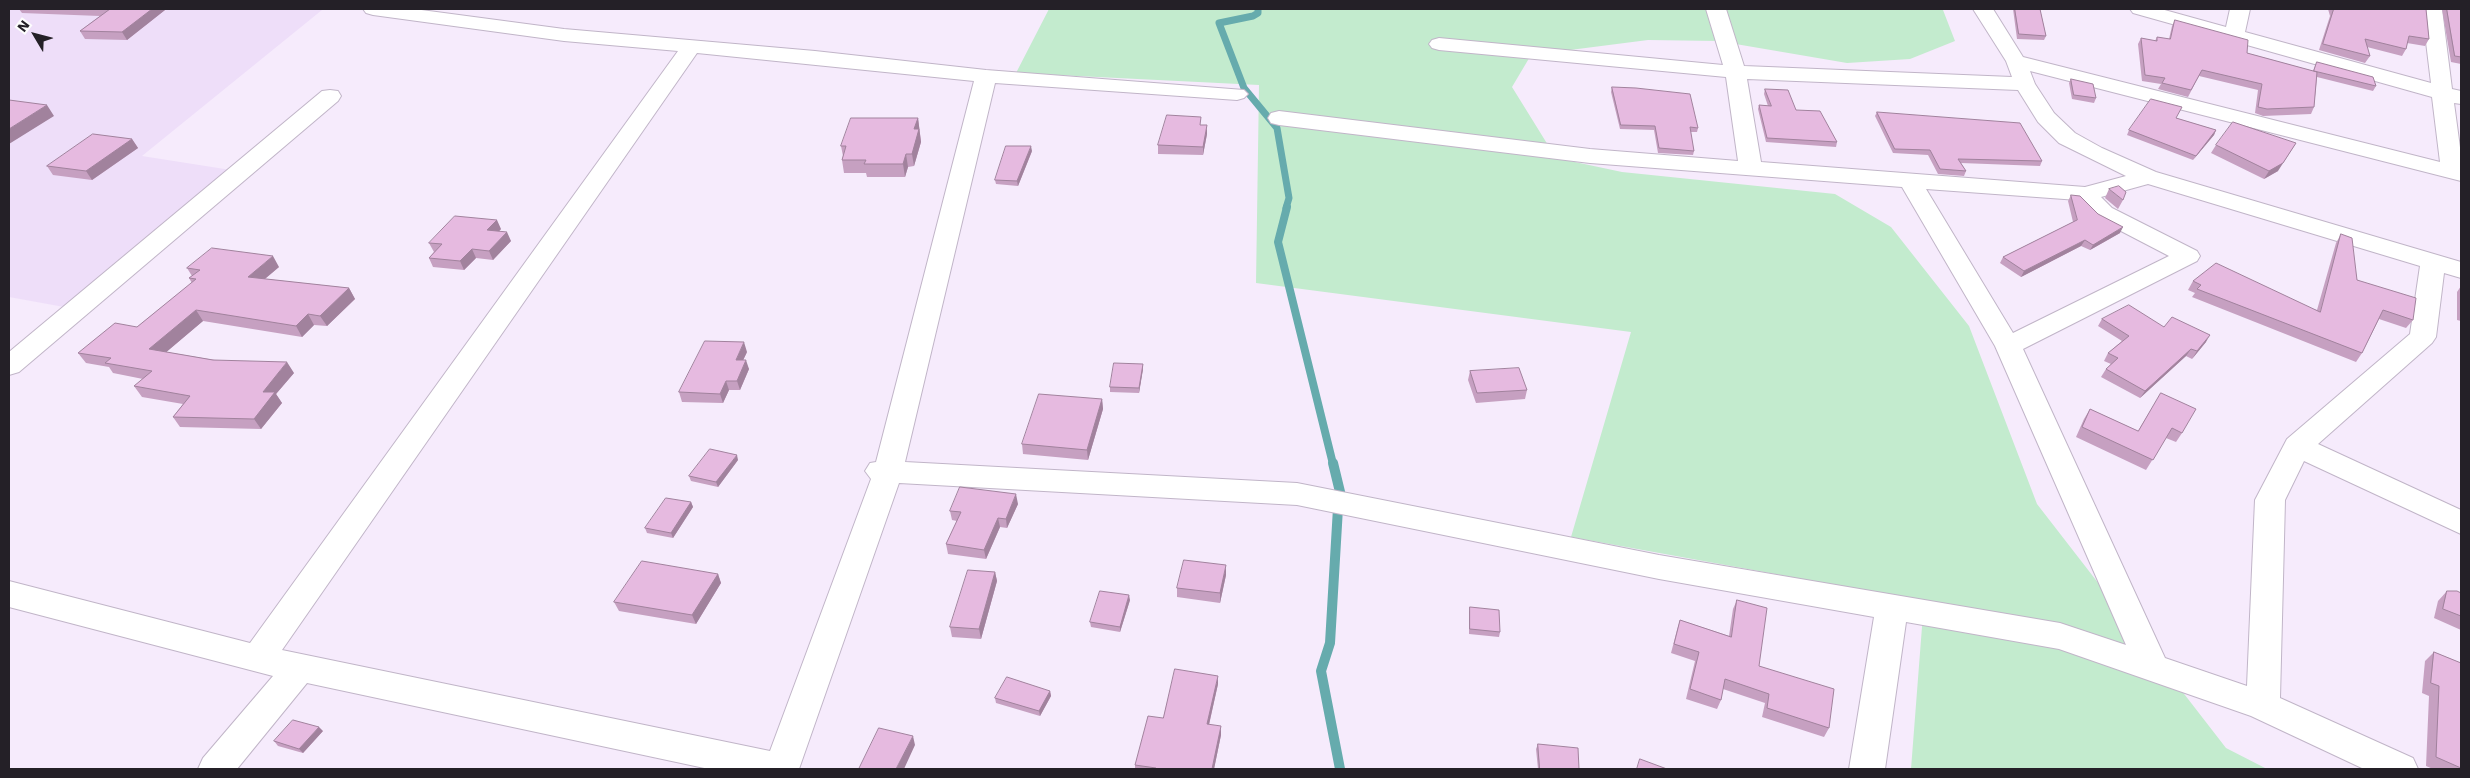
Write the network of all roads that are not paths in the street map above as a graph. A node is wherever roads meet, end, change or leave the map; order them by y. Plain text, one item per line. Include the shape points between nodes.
1 (373, 9) edge
2 (1716, 9) edge
3 (1983, 9) edge
4 (2140, 9) edge
5 (2240, 9) edge
6 (2432, 9) edge
7 (2234, 35) junction
8 (1439, 44) dead end
9 (692, 46) junction
10 (2016, 60) junction
11 (1736, 72) junction
12 (986, 76) junction
13 (2026, 84) junction
14 (1237, 94) dead end
15 (330, 96) dead end
16 (2453, 96) edge
17 (1279, 118) dead end
18 (1751, 169) junction
19 (2457, 172) edge
20 (2148, 177) junction
21 (1910, 181) junction
22 (2085, 194) junction
23 (2433, 262) junction
24 (2461, 270) edge
25 (2008, 346) junction
26 (9, 366) edge
27 (2297, 446) junction
28 (884, 471) junction
29 (2461, 522) edge
30 (9, 594) edge
31 (1892, 608) junction
32 (257, 659) junction
33 (2153, 668) junction
34 (299, 669) junction
35 (2263, 706) junction
36 (216, 769) edge
37 (780, 769) edge
38 (1867, 769) edge
39 (2400, 769) edge

1 - 9 street via 564,35
2 - 11 street
3 - 10 street
4 - 7 street
5 - 7 street
6 - 16 street
7 - 16 street
8 - 11 street
9 - 12 street
9 - 32 street
10 - 13 street
10 - 19 street
11 - 13 street
11 - 18 street
12 - 14 street
12 - 28 street
13 - 20 street via 2046,117 2067,138
15 - 26 street
16 - 19 street
17 - 18 street via 1590,156
18 - 21 street
20 - 22 street
20 - 23 street
21 - 22 street
21 - 25 street
22 - 25 street via 2104,213 2188,256
23 - 24 street
23 - 27 street via 2422,337
25 - 33 street
27 - 29 street
27 - 35 street via 2270,500
28 - 31 street via 1296,494 1659,567
28 - 37 street
30 - 32 street
31 - 33 street via 2060,636
31 - 38 street
32 - 34 street
33 - 35 street
34 - 36 street
34 - 37 street
35 - 39 street

